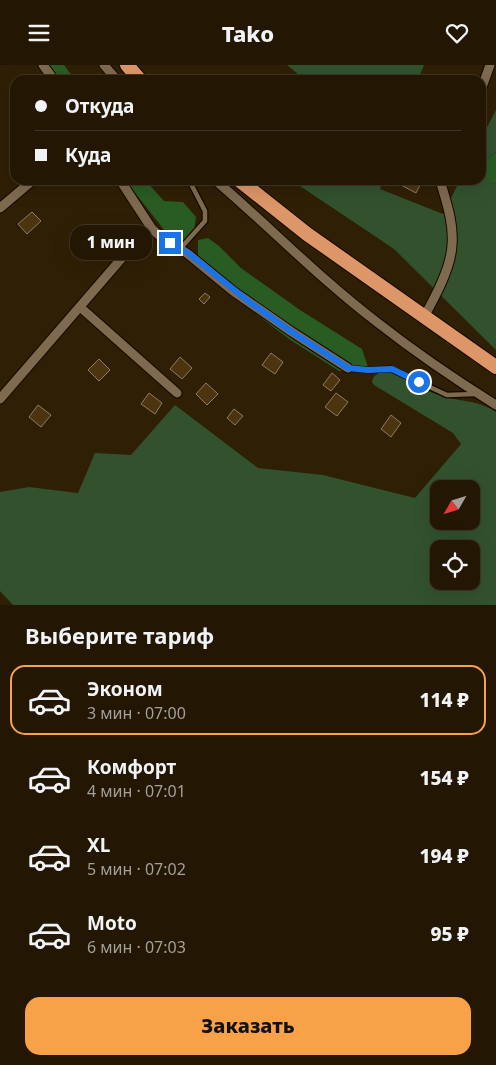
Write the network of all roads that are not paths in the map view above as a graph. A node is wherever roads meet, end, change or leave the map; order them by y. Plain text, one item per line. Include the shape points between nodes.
1 (104, 65) edge
2 (127, 65) edge
3 (113, 75) edge
4 (136, 75) edge
5 (27, 185) edge
6 (123, 185) edge
7 (192, 185) edge
8 (222, 185) edge
9 (245, 185) edge
10 (441, 185) edge
11 (0, 208) edge
12 (152, 229) junction
13 (180, 249) junction
14 (80, 307) junction
15 (424, 317) junction
16 (496, 367) edge
17 (348, 368) joint
18 (177, 393) dead end
19 (478, 394) junction
20 (0, 399) edge
21 (496, 405) edge

1 - 3 street
2 - 4 highway
5 - 11 street
6 - 12 street
7 - 13 lane via 206,211 205,221
8 - 19 street via 314,270 378,323
9 - 15 highway via 307,234
10 - 15 street via 450,217 452,246 442,283
12 - 13 street
12 - 14 street via 134,244
13 - 17 street via 240,296
14 - 18 street
14 - 20 street
15 - 16 highway
17 - 19 lane via 392,369 446,395
19 - 21 street

